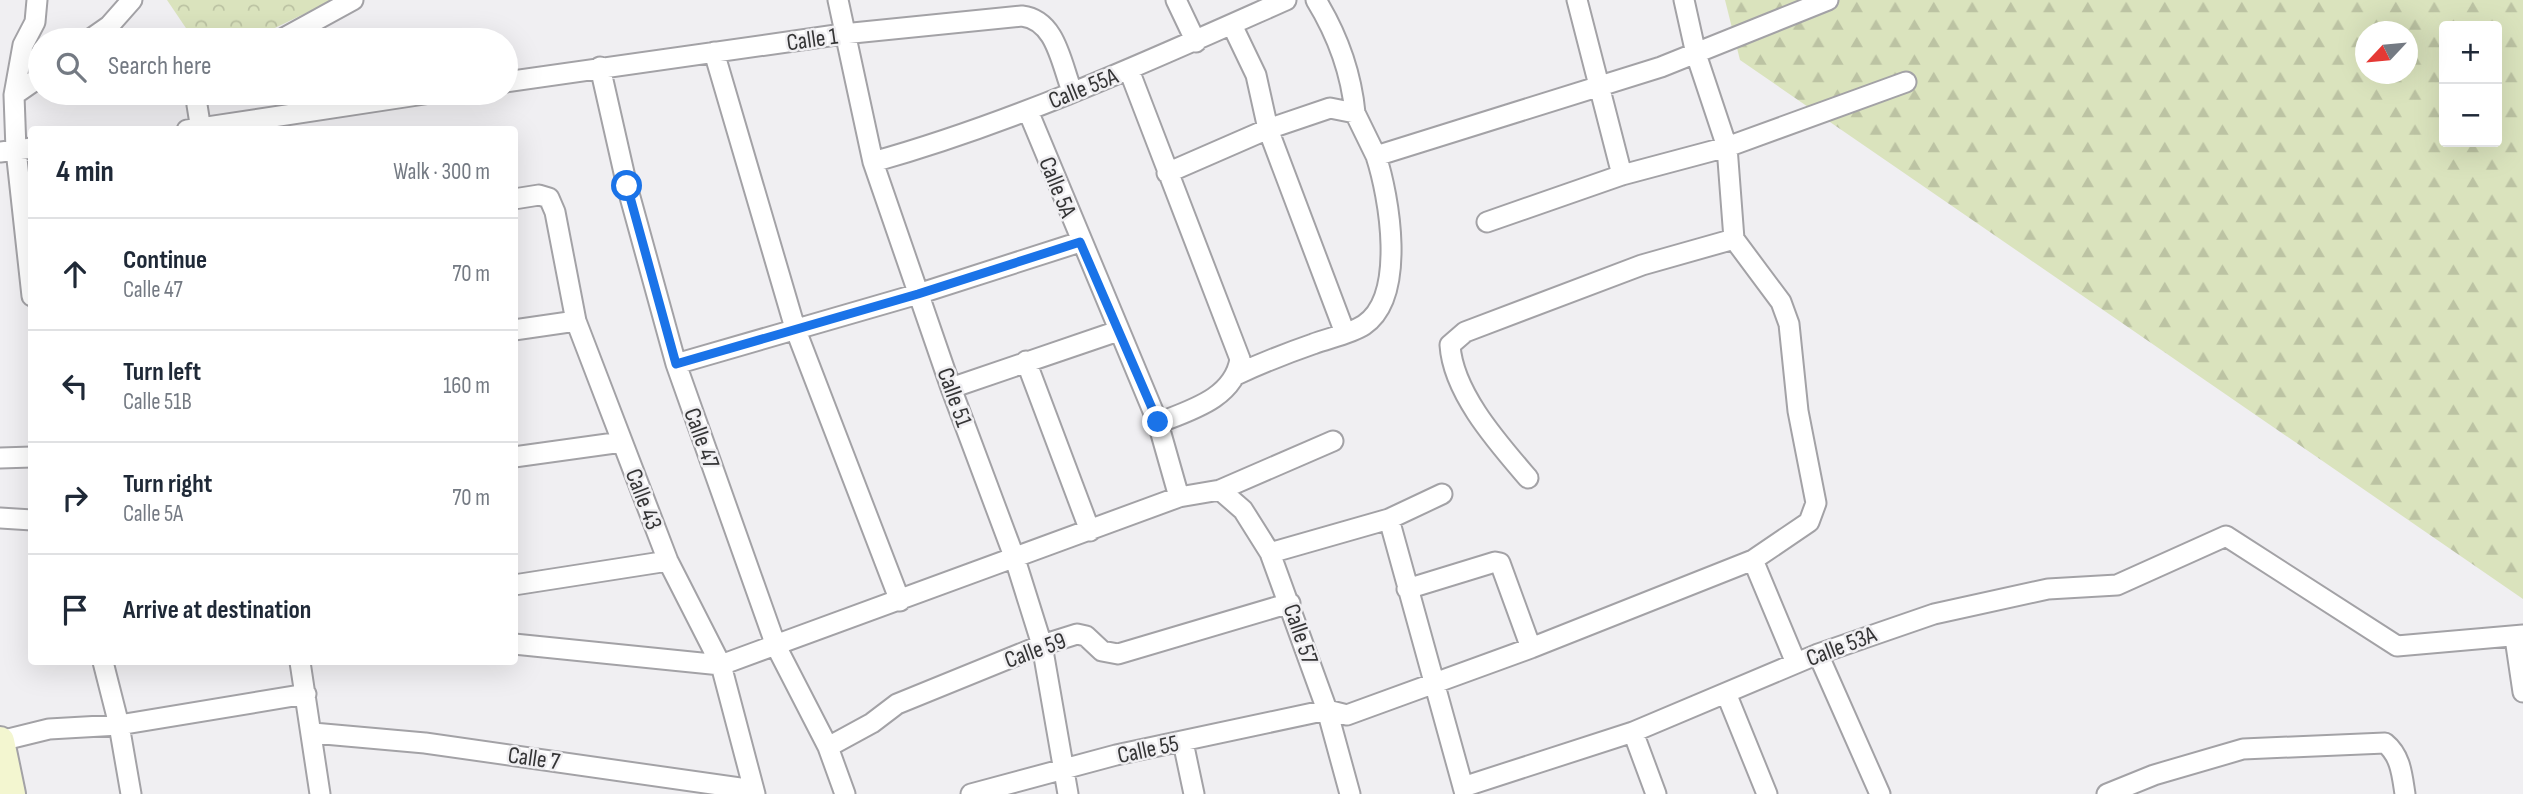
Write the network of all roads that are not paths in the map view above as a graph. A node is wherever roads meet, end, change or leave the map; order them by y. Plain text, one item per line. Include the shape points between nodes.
1 (37, 0) edge
2 (132, 0) edge
3 (353, 0) edge
4 (838, 0) edge
5 (1176, 0) edge
6 (1316, 0) edge
7 (1577, 0) edge
8 (1684, 0) edge
9 (1828, 0) edge
10 (1277, 2) edge
11 (1232, 25) junction
12 (32, 28) edge
13 (106, 28) edge
14 (302, 28) edge
15 (843, 34) junction
16 (28, 35) edge
17 (1196, 42) junction
18 (714, 52) junction
19 (1696, 54) junction
20 (600, 67) junction
21 (1129, 70) junction
22 (518, 80) edge
23 (1906, 82) dead end
24 (1600, 84) junction
25 (28, 85) edge
26 (1072, 91) junction
27 (14, 95) junction
28 (197, 105) edge
29 (353, 105) edge
30 (1028, 111) junction
31 (1355, 113) junction
32 (196, 126) edge
33 (216, 126) edge
34 (1268, 129) junction
35 (1727, 147) junction
36 (16, 150) edge
37 (1376, 156) junction
38 (873, 162) junction
39 (1167, 173) junction
40 (1622, 175) junction
41 (518, 198) edge
42 (1487, 222) dead end
43 (1734, 239) junction
44 (1080, 242) junction
45 (28, 260) edge
46 (918, 294) junction
47 (576, 321) junction
48 (795, 328) junction
49 (518, 329) edge
50 (1118, 331) junction
51 (1345, 332) junction
52 (1026, 361) junction
53 (676, 364) junction
54 (1238, 374) junction
55 (951, 388) junction
56 (1158, 422) junction
57 (1333, 441) dead end
58 (622, 442) junction
59 (518, 456) edge
60 (28, 457) edge
61 (0, 458) edge
62 (1528, 478) dead end
63 (1220, 490) junction
64 (1443, 494) dead end
65 (1179, 497) junction
66 (0, 518) edge
67 (1389, 519) junction
68 (28, 520) edge
69 (1090, 531) junction
70 (1270, 553) junction
71 (1015, 559) junction
72 (1753, 560) junction
73 (668, 561) junction
74 (518, 584) edge
75 (1407, 589) junction
76 (900, 601) junction
77 (1290, 603) junction
78 (2519, 637) edge
79 (518, 644) edge
80 (1042, 645) junction
81 (776, 646) junction
82 (1531, 648) junction
83 (1818, 654) junction
84 (1796, 663) junction
85 (104, 665) edge
86 (301, 665) edge
87 (721, 665) junction
88 (1436, 683) junction
89 (2523, 692) edge
90 (1726, 693) junction
91 (306, 694) junction
92 (1327, 710) junction
93 (119, 724) junction
94 (1633, 732) junction
95 (313, 733) junction
96 (0, 741) edge
97 (1184, 742) junction
98 (828, 747) junction
99 (1062, 769) junction
100 (1464, 791) edge
101 (754, 792) edge
102 (11, 794) edge
103 (131, 794) edge
104 (318, 794) edge
105 (845, 794) edge
106 (971, 794) edge
107 (1068, 794) edge
108 (1194, 794) edge
109 (1350, 794) edge
110 (1656, 794) edge
111 (1767, 794) edge
112 (1880, 794) edge
113 (2107, 794) edge
114 (2405, 794) edge

1 - 12 street
2 - 13 street
3 - 14 street
4 - 15 street, Calle 51
5 - 17 street
6 - 31 street via 1352,77
7 - 24 street
8 - 19 street
9 - 19 street
10 - 11 street, Calle 55A
11 - 17 street, Calle 55A
11 - 34 street via 1256,75
15 - 18 street, Calle 1
15 - 26 street, Calle 1 via 1033,17 1049,30
15 - 38 street, Calle 51
16 - 27 street
17 - 21 street, Calle 55A
18 - 20 street, Calle 1
18 - 48 street
19 - 24 street
19 - 35 street
20 - 22 street, Calle 1
20 - 53 street, Calle 47
21 - 26 street, Calle 55A
21 - 39 street
23 - 35 street
24 - 37 street
24 - 40 street
25 - 27 street
26 - 30 street, Calle 55A
27 - 36 street
28 - 32 street
29 - 33 street
30 - 38 street, Calle 55A
30 - 44 street, Calle 5A
31 - 34 street via 1330,108
31 - 37 street
34 - 39 street
34 - 51 street
35 - 40 street
35 - 43 street
36 - 45 street
37 - 51 street via 1390,205 1388,271 1375,314 1363,326
38 - 46 street, Calle 51
39 - 54 street via 1240,359
40 - 42 street
41 - 47 street, Calle 43 via 549,198
43 - 62 street via 1642,265 1465,332 1450,345 1451,361 1487,431
43 - 72 street, Calle 55 via 1781,302 1789,324 1798,411 1816,503 1810,522
44 - 46 street
44 - 50 street, Calle 5A
46 - 48 street
46 - 55 street, Calle 51
47 - 49 street
47 - 58 street, Calle 43
48 - 53 street
48 - 76 street
50 - 52 street
50 - 56 street, Calle 5A
51 - 54 street
52 - 55 street
52 - 69 street
53 - 81 street, Calle 47
54 - 56 street via 1203,404
55 - 71 street, Calle 51
56 - 65 street, Calle 5A
57 - 63 street
58 - 59 street
58 - 73 street, Calle 43
60 - 61 street
63 - 65 street
63 - 70 street, Calle 57 via 1243,510
64 - 67 street
65 - 69 street
66 - 68 street
67 - 70 street
67 - 75 street
69 - 71 street
70 - 77 street, Calle 57
71 - 76 street
71 - 80 street, Calle 51
72 - 82 street, Calle 55
72 - 84 street
73 - 74 street
73 - 87 street, Calle 43
75 - 82 street via 1500,563
75 - 88 street
76 - 81 street
77 - 80 street, Calle 59 via 1118,654 1102,651 1077,634
77 - 92 street, Calle 57
78 - 83 street, Calle 53A via 2396,646 2226,536 2117,586 2048,589 1934,614
78 - 89 street
79 - 87 street
80 - 98 street, Calle 59 via 897,704
80 - 99 street, Calle 51
81 - 87 street
81 - 98 street, Calle 47
82 - 88 street, Calle 55
83 - 84 street, Calle 53A
83 - 112 street
84 - 90 street, Calle 53A
85 - 93 street
86 - 91 street
87 - 101 street, Calle 43
88 - 92 street, Calle 55 via 1347,715
88 - 100 street
90 - 94 street, Calle 53A
90 - 111 street
91 - 93 street
91 - 95 street
92 - 97 street, Calle 55
92 - 109 street, Calle 57
93 - 96 street via 49,729
93 - 103 street
94 - 100 street, Calle 53A
94 - 110 street
95 - 101 street, Calle 7 via 425,743
95 - 104 street
96 - 102 main road
97 - 99 street, Calle 55
97 - 108 street
98 - 105 street, Calle 47
99 - 106 street, Calle 55
99 - 107 street, Calle 51
113 - 114 street via 2243,749 2385,744 2399,760

